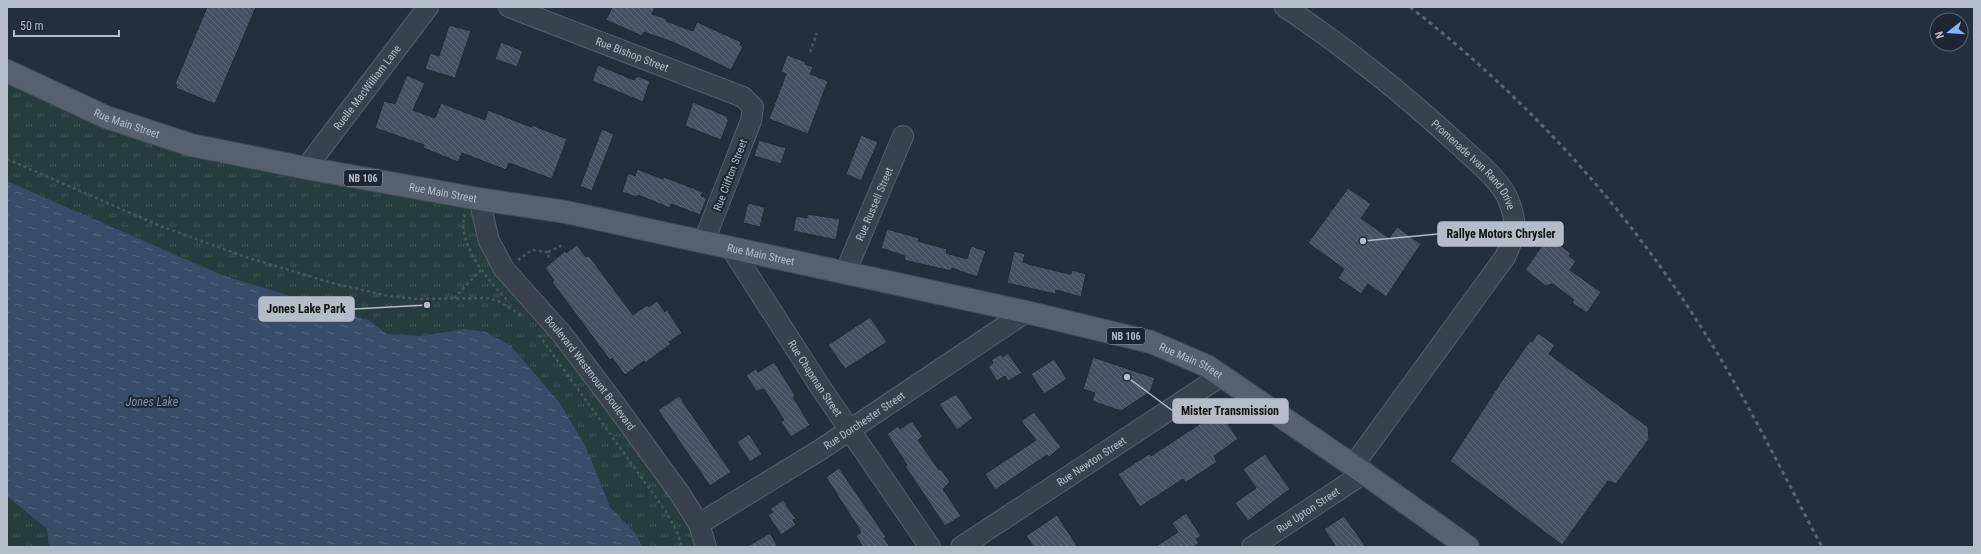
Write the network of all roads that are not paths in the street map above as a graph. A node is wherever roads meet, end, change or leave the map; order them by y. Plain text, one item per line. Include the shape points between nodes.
1 (428, 7) edge
2 (509, 7) edge
3 (1285, 7) edge
4 (7, 71) edge
5 (753, 107) joint
6 (903, 136) dead end
7 (306, 168) junction
8 (479, 199) junction
9 (704, 241) junction
10 (731, 248) junction
11 (845, 273) junction
12 (1026, 312) junction
13 (1221, 376) junction
14 (850, 429) junction
15 (1358, 469) junction
16 (699, 524) junction
17 (706, 547) edge
18 (930, 547) edge
19 (961, 547) edge
20 (1252, 547) edge
21 (1468, 547) edge

1 - 7 street, Ruelle MacWilliam Lane
2 - 5 street, Rue Bishop Street via 743,97
3 - 15 street, Promenade Ivan Rand Drive via 1337,43 1413,102 1497,183 1508,197 1514,217 1515,232 1505,257
4 - 7 main road, Rue Main Street / NB 106 via 106,117 184,142
5 - 9 street, Rue Clifton Street via 751,121
6 - 11 street, Rue Russell Street
7 - 8 main road, Rue Main Street / NB 106
8 - 9 main road, Rue Main Street / NB 106 via 566,212
8 - 16 street, Boulevard Westmount Boulevard via 489,241 504,269 561,333 619,409
9 - 10 main road, Rue Main Street / NB 106
10 - 11 main road, Rue Main Street / NB 106
10 - 14 street, Rue Chapman Street
11 - 12 main road, Rue Main Street / NB 106
12 - 13 main road, Rue Main Street / NB 106 via 1151,342 1207,366
12 - 14 street, Rue Dorchester Street
13 - 15 main road, Rue Main Street / NB 106
13 - 19 street, Rue Newton Street
14 - 16 street, Rue Dorchester Street
14 - 18 street, Rue Chapman Street
15 - 20 street, Rue Upton Street
15 - 21 main road, Rue Main Street / NB 106
16 - 17 street, Boulevard Westmount Boulevard

